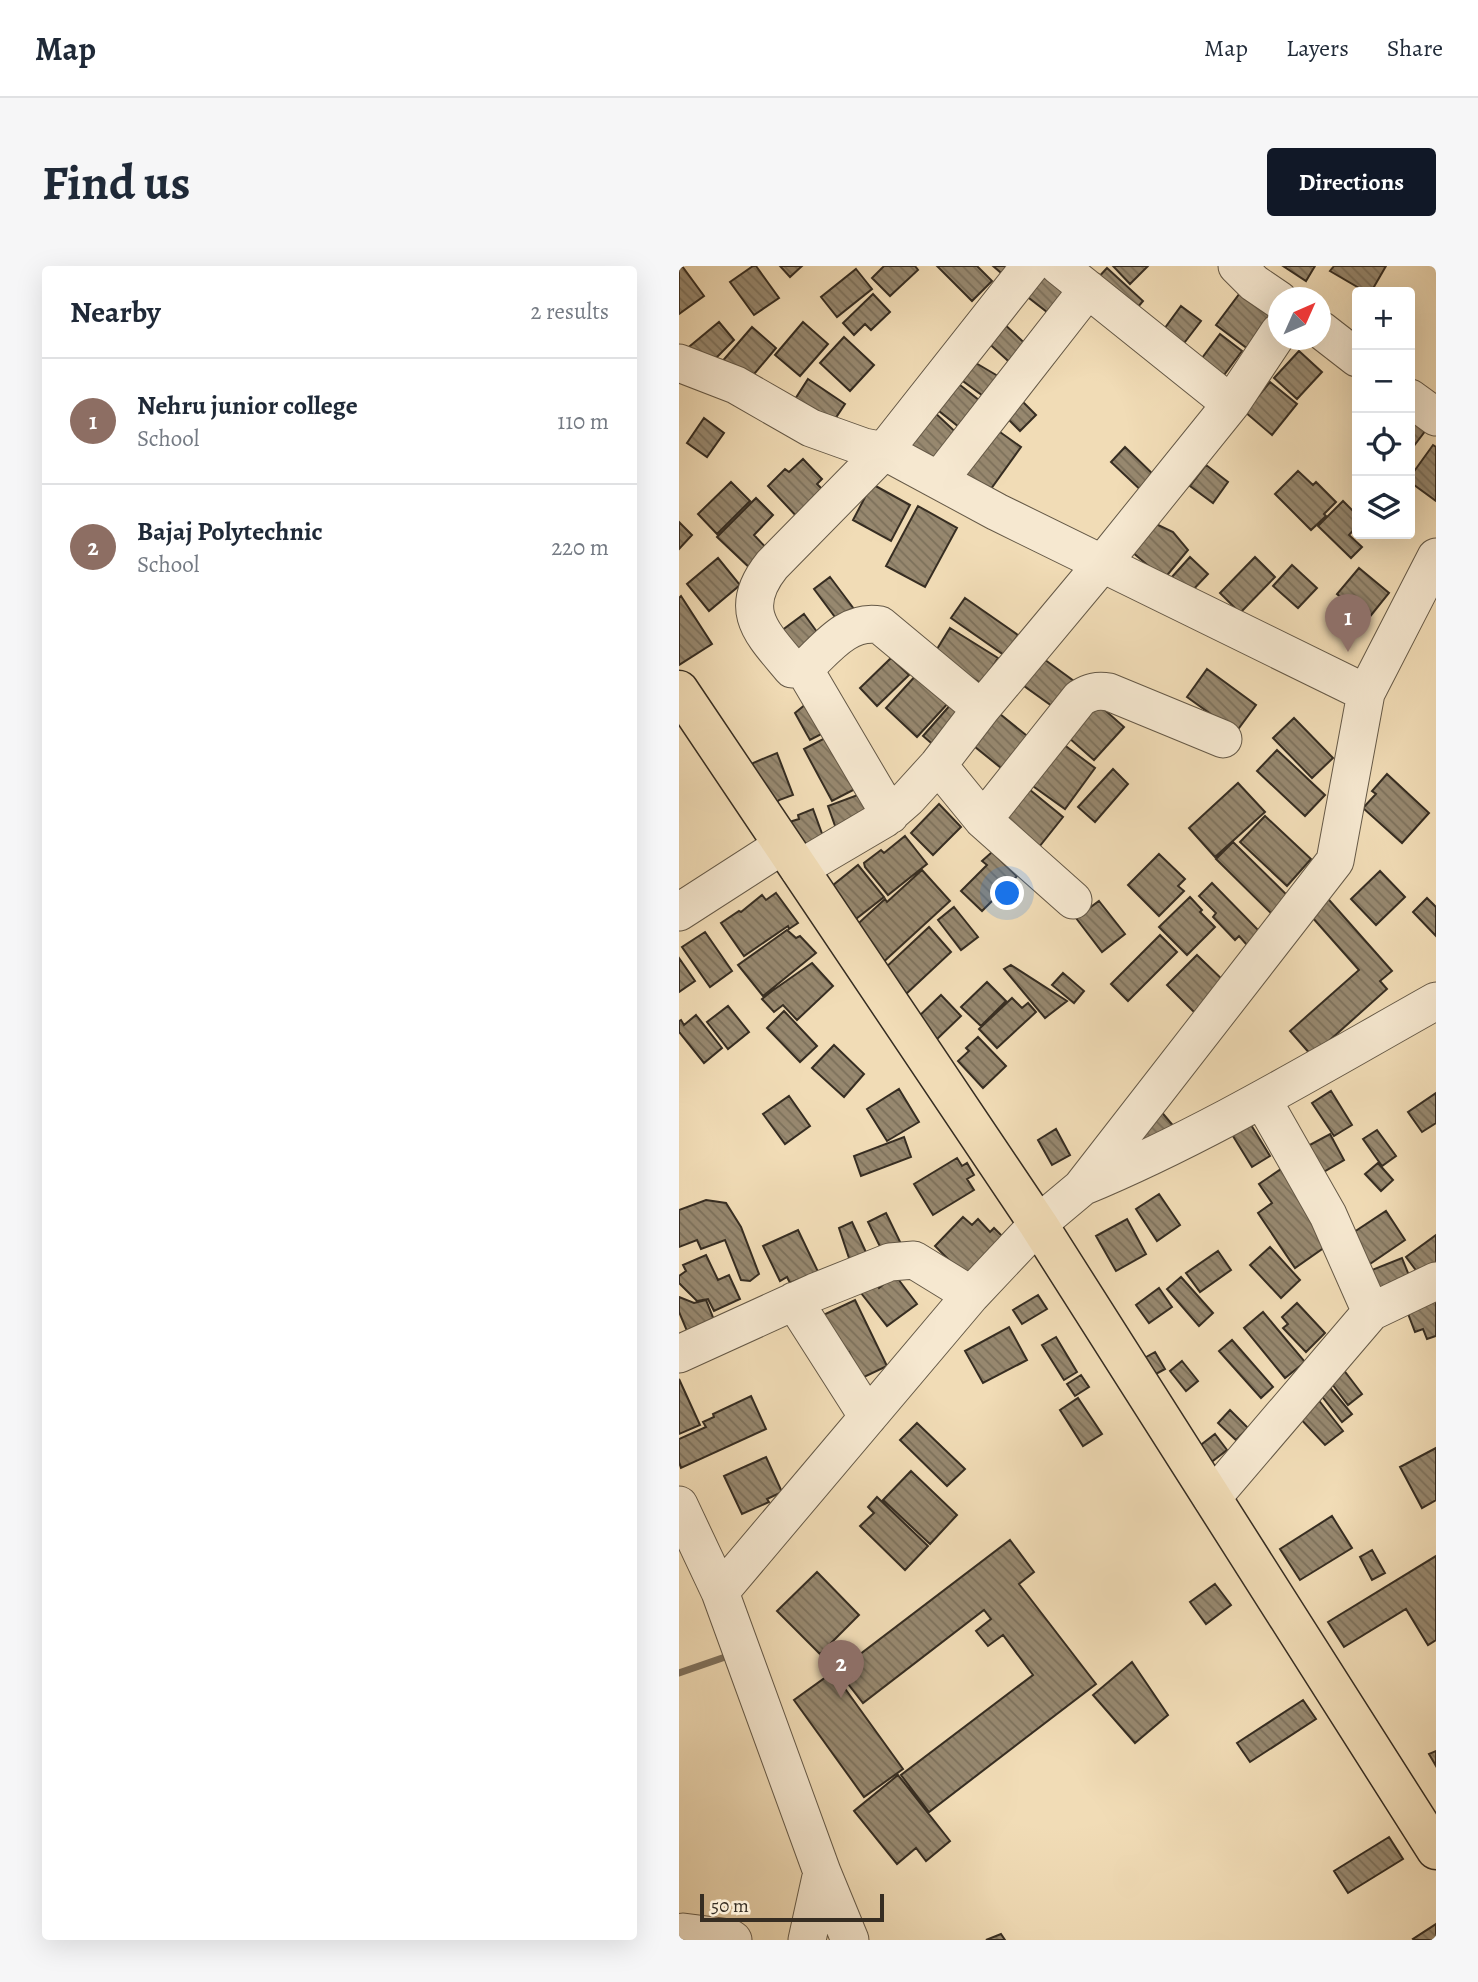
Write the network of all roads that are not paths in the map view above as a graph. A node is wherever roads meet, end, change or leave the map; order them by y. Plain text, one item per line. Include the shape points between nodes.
1 (1030, 266) edge
2 (1059, 266) edge
3 (1237, 266) edge
4 (1088, 289) junction
5 (1268, 293) edge
6 (1331, 338) edge
7 (1268, 348) edge
8 (1352, 354) edge
9 (679, 363) edge
10 (1415, 401) edge
11 (1231, 404) junction
12 (1436, 417) edge
13 (884, 451) junction
14 (939, 480) junction
15 (1436, 557) edge
16 (1102, 564) junction
17 (804, 669) junction
18 (679, 690) edge
19 (1366, 693) junction
20 (981, 709) junction
21 (1223, 739) dead end
22 (938, 765) junction
23 (890, 815) junction
24 (983, 820) junction
25 (791, 857) junction
26 (1073, 900) dead end
27 (679, 912) edge
28 (1436, 1000) edge
29 (1262, 1099) junction
30 (1081, 1188) junction
31 (1038, 1224) junction
32 (1436, 1280) edge
33 (971, 1295) junction
34 (795, 1301) junction
35 (1371, 1312) junction
36 (679, 1354) edge
37 (868, 1417) junction
38 (1212, 1498) junction
39 (679, 1505) edge
40 (720, 1592) junction
41 (1436, 1850) edge
42 (822, 1872) junction
43 (679, 1933) edge
44 (733, 1940) edge
45 (807, 1940) edge
46 (851, 1940) edge

1 - 13 street
2 - 4 street
3 - 5 street
4 - 11 street
4 - 14 street
6 - 8 street
7 - 11 street
9 - 13 street via 736,385 811,428
10 - 12 street
11 - 16 street
13 - 14 street
13 - 17 street via 772,565 756,594 754,614 764,635 792,669
14 - 16 street
15 - 19 street
16 - 19 street
16 - 20 street
17 - 20 street via 845,631 870,623 880,625
17 - 23 street
18 - 25 main road
19 - 30 street via 1335,861
20 - 22 street
21 - 24 street via 1109,692 1088,693
22 - 23 street
22 - 24 street
23 - 25 street
24 - 26 street
25 - 27 street
25 - 31 main road
28 - 29 street
29 - 30 street
29 - 35 street via 1328,1215
30 - 31 street
31 - 33 street
31 - 38 main road
32 - 35 street
33 - 34 street via 914,1260 903,1260
33 - 37 street
34 - 36 street
34 - 37 street
35 - 38 street
37 - 40 street
38 - 41 main road
39 - 40 street
40 - 42 street
42 - 45 street
42 - 46 street
43 - 44 street

